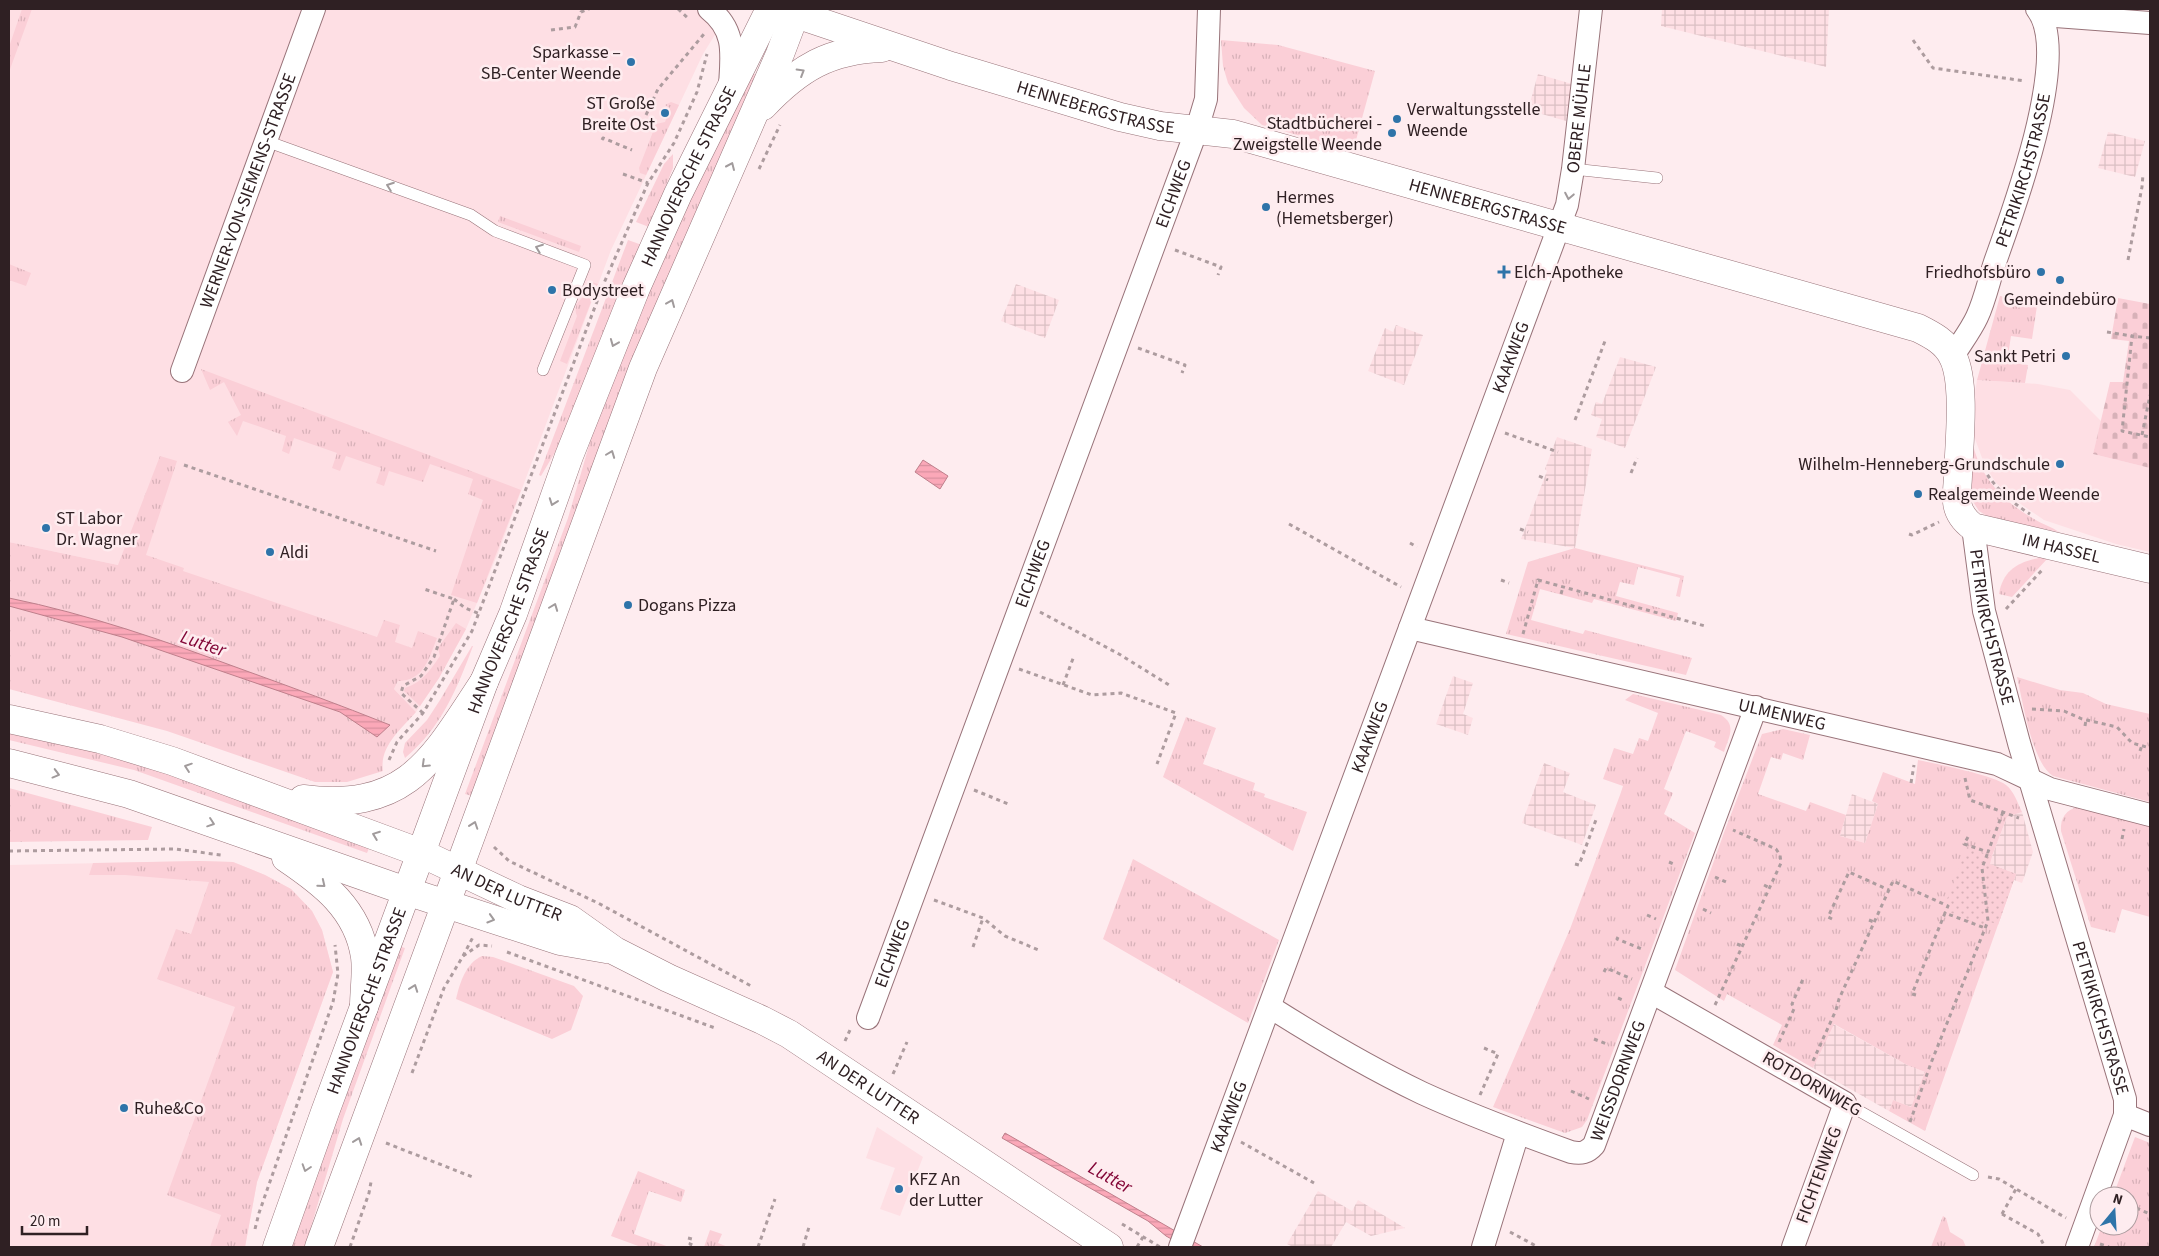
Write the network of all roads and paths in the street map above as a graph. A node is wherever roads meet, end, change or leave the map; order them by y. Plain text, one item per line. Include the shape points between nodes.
1 (314, 9) edge
2 (589, 9) edge
3 (709, 9) edge
4 (1209, 9) edge
5 (1592, 9) edge
6 (790, 10) edge
7 (2039, 12) edge
8 (2150, 23) edge
9 (551, 30) dead end
10 (1913, 40) dead end
11 (706, 43) dead end
12 (896, 47) junction
13 (708, 51) dead end
14 (2045, 84) junction
15 (729, 92) junction
16 (646, 115) dead end
17 (753, 117) junction
18 (780, 123) dead end
19 (1197, 129) junction
20 (602, 140) dead end
21 (266, 141) junction
22 (632, 150) dead end
23 (1573, 169) junction
24 (623, 174) dead end
25 (2143, 174) dead end
26 (756, 176) dead end
27 (1657, 178) dead end
28 (648, 183) junction
29 (1559, 227) junction
30 (1155, 243) junction
31 (2128, 260) dead end
32 (1218, 275) dead end
33 (599, 281) dead end
34 (604, 283) junction
35 (2107, 332) dead end
36 (2132, 336) junction
37 (2150, 338) edge
38 (1119, 341) junction
39 (1605, 341) dead end
40 (1953, 356) junction
41 (182, 370) dead end
42 (543, 370) dead end
43 (1182, 373) dead end
44 (2150, 395) edge
45 (1575, 420) dead end
46 (1486, 426) junction
47 (2142, 435) junction
48 (2150, 437) edge
49 (1558, 452) dead end
50 (1637, 458) dead end
51 (184, 465) dead end
52 (1632, 473) dead end
53 (1539, 476) dead end
54 (1548, 480) dead end
55 (1966, 520) junction
56 (1289, 524) dead end
57 (1520, 529) dead end
58 (1528, 532) dead end
59 (1909, 534) dead end
60 (436, 551) dead end
61 (2150, 569) edge
62 (1501, 580) dead end
63 (1509, 583) dead end
64 (1563, 587) junction
65 (424, 589) dead end
66 (1561, 594) dead end
67 (454, 599) junction
68 (1421, 599) junction
69 (1022, 603) junction
70 (480, 614) junction
71 (1705, 626) dead end
72 (1410, 628) junction
73 (1518, 653) junction
74 (1074, 656) dead end
75 (1000, 662) junction
76 (484, 682) junction
77 (1170, 685) dead end
78 (1063, 686) junction
79 (2009, 705) junction
80 (1756, 708) junction
81 (16, 719) edge
82 (2086, 720) junction
83 (2085, 726) dead end
84 (2142, 745) junction
85 (2150, 748) edge
86 (2140, 750) dead end
87 (1960, 755) junction
88 (9, 763) edge
89 (1157, 764) dead end
90 (2030, 780) junction
91 (955, 783) junction
92 (266, 795) junction
93 (1970, 800) junction
94 (1011, 805) dead end
95 (1970, 805) dead end
96 (2003, 812) junction
97 (2012, 815) dead end
98 (2150, 815) edge
99 (1597, 817) dead end
100 (1714, 822) junction
101 (253, 837) junction
102 (1968, 837) dead end
103 (9, 851) edge
104 (1988, 852) junction
105 (421, 853) junction
106 (227, 857) dead end
107 (509, 861) dead end
108 (1575, 864) dead end
109 (458, 871) junction
110 (1764, 885) dead end
111 (1770, 888) junction
112 (1889, 890) junction
113 (406, 891) junction
114 (914, 893) junction
115 (444, 904) junction
116 (1945, 913) junction
117 (983, 918) junction
118 (1832, 920) dead end
119 (1869, 920) dead end
120 (1874, 922) junction
121 (1985, 928) junction
122 (1618, 937) dead end
123 (334, 939) dead end
124 (1737, 944) dead end
125 (1742, 946) junction
126 (973, 947) dead end
127 (615, 951) junction
128 (1042, 951) dead end
129 (1663, 958) junction
130 (1604, 972) dead end
131 (1843, 978) dead end
132 (1805, 980) dead end
133 (1847, 980) junction
134 (757, 989) dead end
135 (1650, 992) junction
136 (1916, 995) dead end
137 (364, 1007) junction
138 (1270, 1007) junction
139 (868, 1018) dead end
140 (1706, 1024) junction
141 (1824, 1025) dead end
142 (1828, 1027) junction
143 (718, 1029) dead end
144 (837, 1036) dead end
145 (906, 1042) dead end
146 (853, 1047) dead end
147 (1484, 1048) dead end
148 (1770, 1060) junction
149 (892, 1075) dead end
150 (410, 1079) dead end
151 (1804, 1080) junction
152 (1845, 1103) junction
153 (1471, 1114) junction
154 (2126, 1115) junction
155 (2150, 1124) edge
156 (1518, 1133) junction
157 (389, 1134) dead end
158 (1904, 1136) junction
159 (1234, 1138) dead end
160 (386, 1143) junction
161 (383, 1151) dead end
162 (1973, 1175) joint
163 (374, 1176) dead end
164 (474, 1178) dead end
165 (1314, 1183) dead end
166 (2016, 1189) junction
167 (776, 1199) dead end
168 (1491, 1222) junction
169 (809, 1227) dead end
170 (255, 1230) dead end
171 (1144, 1237) dead end
172 (1184, 1237) edge
173 (688, 1238) dead end
174 (2080, 1238) edge
175 (695, 1246) dead end
176 (278, 1247) edge
177 (319, 1247) edge
178 (350, 1247) edge
179 (758, 1247) edge
180 (803, 1247) edge
181 (1110, 1247) edge
182 (1137, 1247) edge
183 (1483, 1247) edge
184 (1538, 1247) edge
185 (1793, 1247) edge
186 (2046, 1247) edge

1 - 21 street, WERNER-VON-SIEMENS-STRASSE
2 - 9 path via 581,12 575,27
3 - 15 street via 726,27 730,40
4 - 19 street, EICHWEG via 1206,99
5 - 23 street, OBERE MÜHLE
6 - 12 main road, HENNEBERGSTRASSE via 843,22
6 - 15 main road, HANNOVERSCHE STRASSE
6 - 17 main road, HANNOVERSCHE STRASSE
7 - 8 street
7 - 14 street, PETRIKIRCHSTRASSE via 2048,36
10 - 14 path via 1933,68
11 - 16 path via 702,36 658,88
17 -> 12 main road via 787,81 815,64 851,51
12 - 19 main road, HENNEBERGSTRASSE via 1120,117 1160,126
13 - 28 path via 697,92 674,143
14 - 40 street, PETRIKIRCHSTRASSE via 2018,195 1977,317
15 -> 76 main road, HANNOVERSCHE STRASSE via 636,288 569,456 513,614
109 -> 17 main road, HANNOVERSCHE STRASSE via 643,368
18 - 26 path
19 - 29 main road, HENNEBERGSTRASSE via 1273,144
19 - 30 street, EICHWEG
20 - 22 path
21 - 41 street, WERNER-VON-SIEMENS-STRASSE
42 -> 21 lane via 585,265 494,231 471,215
23 - 27 lane
23 -> 29 street, OBERE MÜHLE via 1567,205
24 - 28 path
25 - 31 path
28 - 34 path
29 - 40 main road, HENNEBERGSTRASSE via 1910,326 1936,337
29 - 46 street, KAAKWEG
30 - 32 path via 1221,267
30 - 38 street, EICHWEG
33 - 34 path
34 - 70 path
35 - 36 path
36 - 37 path
36 - 47 path via 2122,430
38 - 43 path via 1185,365
38 - 69 street, EICHWEG
39 - 45 path
40 - 55 main road, PETRIKIRCHSTRASSE via 1960,388 1957,502
44 - 47 path
46 - 49 path
46 - 68 street, KAAKWEG
47 - 48 path
50 - 52 path
51 - 60 path
53 - 54 path
55 - 59 path
55 - 61 main road, IM HASSEL
55 - 79 street, PETRIKIRCHSTRASSE via 1984,611
56 - 68 path
57 - 58 path
62 - 63 path
64 - 66 path
64 - 71 path
64 - 73 path via 1538,580
65 - 67 path
67 - 70 path
67 - 70 path via 434,657 421,676 403,686 401,693 423,713
68 - 72 street, KAAKWEG
69 - 75 street, EICHWEG
69 - 77 path via 1069,626
72 - 73 street, ULMENWEG
72 - 138 street, KAAKWEG
73 - 80 street, ULMENWEG
74 - 78 path
75 - 78 path
75 - 91 street, EICHWEG
76 -> 92 main road via 432,758 400,785 343,802
76 - 105 main road, HANNOVERSCHE STRASSE
78 - 89 path via 1092,695 1121,693 1176,713
79 - 82 path via 2064,711
79 - 90 street, PETRIKIRCHSTRASSE
80 - 87 street, ULMENWEG
80 - 100 street, WEISSDORNWEG
92 -> 81 main road via 134,749
82 - 83 path
82 - 84 path via 2117,727 2132,743
84 - 85 path
84 - 86 path
87 - 90 street, ULMENWEG via 1997,764
87 - 93 path
88 -> 101 main road via 129,794
90 - 98 street, ULMENWEG via 2050,789
90 - 154 street, PETRIKIRCHSTRASSE via 2125,1099
91 - 94 path
91 - 114 street, EICHWEG
105 -> 92 main road, AN DER LUTTER
93 - 95 path
93 - 96 path
96 - 97 path
96 - 104 path
99 - 108 path via 1579,865
100 - 111 path via 1776,849 1781,864
100 - 129 street, WEISSDORNWEG
101 - 113 main road, AN DER LUTTER
101 -> 137 main road via 326,886 352,919 365,956
102 - 104 path via 1964,844
103 - 106 path via 175,849
104 - 121 path via 1982,868 1988,921
105 - 109 main road, AN DER LUTTER
105 - 113 main road, HANNOVERSCHE STRASSE
107 - 134 path via 598,903
109 - 115 main road, HANNOVERSCHE STRASSE
109 - 127 main road, AN DER LUTTER via 570,919
110 - 111 path
111 - 125 path
112 - 116 path via 1893,881 1948,906
112 - 118 path via 1849,872 1828,917
112 - 120 path
113 - 115 main road, AN DER LUTTER
113 - 137 main road, HANNOVERSCHE STRASSE
114 - 117 path
114 - 139 street, EICHWEG
115 -> 127 main road, AN DER LUTTER via 560,941
177 -> 115 main road, HANNOVERSCHE STRASSE
116 - 121 path
116 - 136 path via 1912,994
117 - 126 path
117 - 128 path via 1005,936
119 - 120 path
120 - 133 path
121 - 158 path via 1945,1023
122 - 129 path
123 - 170 path via 338,974 333,1002 258,1213
124 - 125 path
125 - 140 path
127 - 181 main road, AN DER LUTTER via 789,1034
129 - 135 street, WEISSDORNWEG
130 - 135 path via 1606,968
131 - 133 path
132 - 148 path
133 - 142 path
135 - 140 street, ROTDORNWEG
135 - 156 street, WEISSDORNWEG via 1594,1144 1588,1151 1580,1154 1571,1152
137 -> 176 main road, HANNOVERSCHE STRASSE
138 - 153 street, WEISSDORNWEG via 1355,1058
138 - 172 street, KAAKWEG
140 - 148 street, ROTDORNWEG
141 - 142 path
142 - 151 path
143 - 150 path via 492,946 479,945 463,956 444,988
144 - 146 path
145 - 149 path
147 - 153 path via 1498,1054
148 - 151 street, ROTDORNWEG
151 - 152 street, ROTDORNWEG
152 - 158 lane, ROTDORNWEG
152 - 185 street, FICHTENWEG
153 - 156 street, WEISSDORNWEG
154 - 155 street
154 - 174 street, PETRIKIRCHSTRASSE
156 - 168 street
157 - 160 path
158 - 162 lane, ROTDORNWEG
159 - 165 path
160 - 161 path
160 - 164 path
162 - 166 path via 1999,1179
163 - 178 path
166 - 174 path
166 - 186 path via 2002,1214 2038,1234
167 - 179 path
168 - 183 street
168 - 184 path
169 - 180 path
171 - 182 path
173 - 175 path

